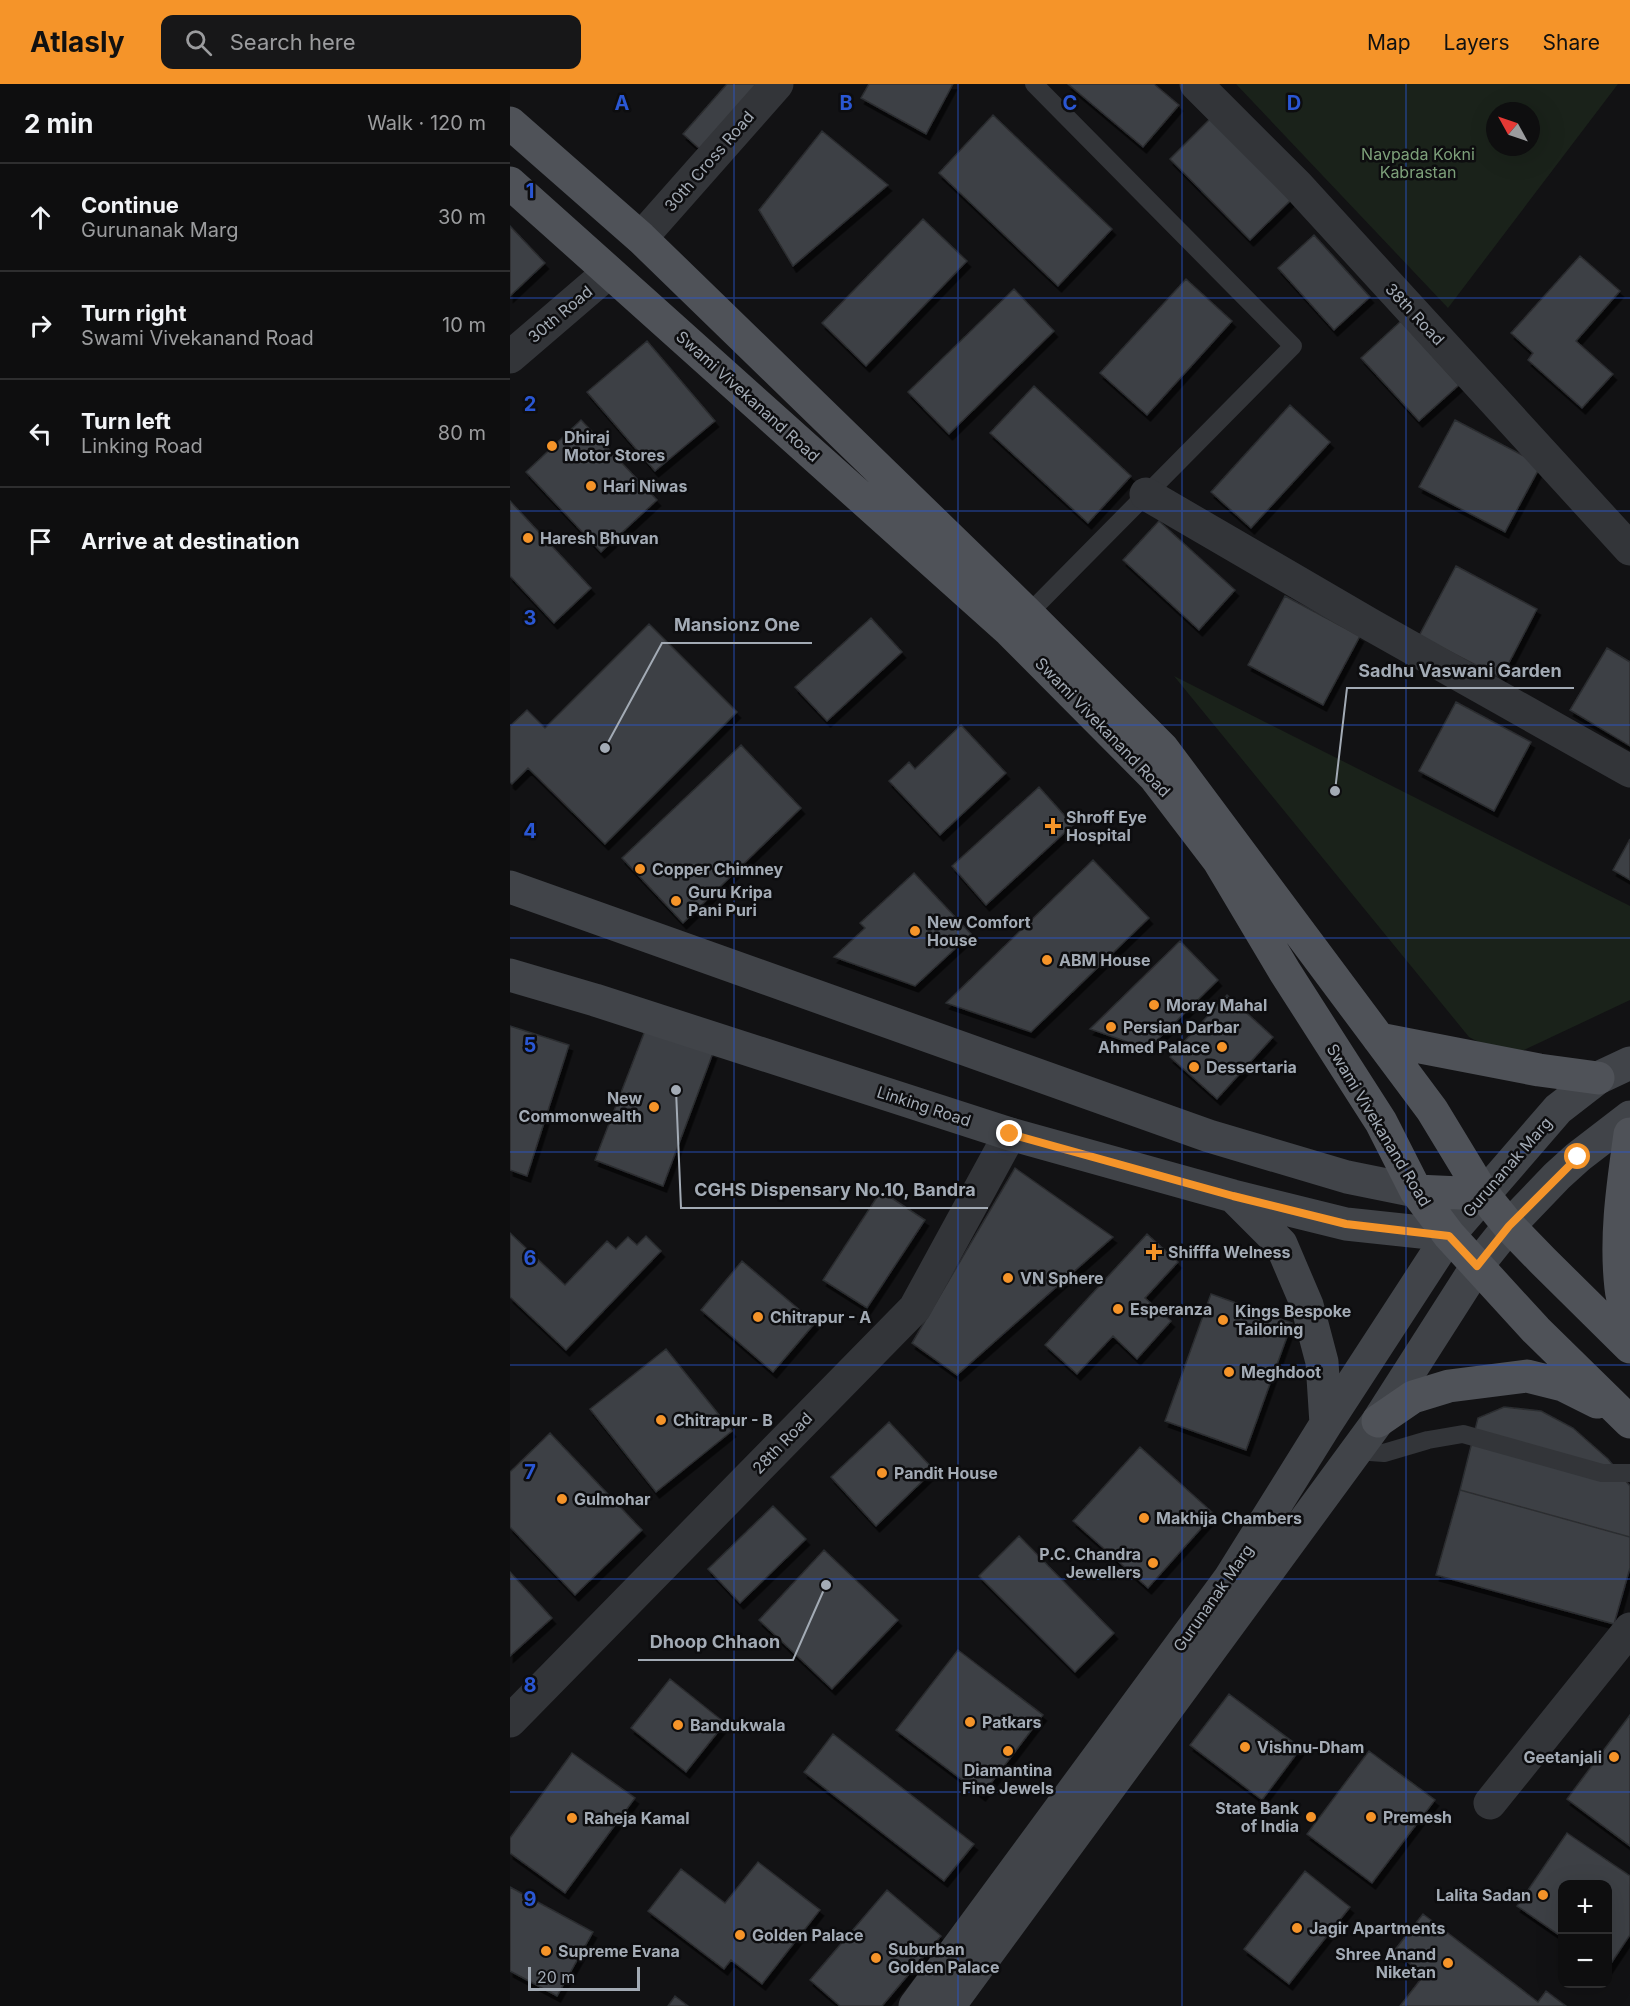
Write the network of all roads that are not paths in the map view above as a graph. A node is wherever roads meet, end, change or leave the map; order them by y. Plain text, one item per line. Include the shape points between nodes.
1 (777, 84) edge
2 (1034, 84) edge
3 (1196, 84) edge
4 (510, 123) edge
5 (510, 183) edge
6 (641, 238) junction
7 (609, 272) junction
8 (510, 357) edge
9 (1146, 494) junction
10 (1630, 549) edge
11 (1028, 614) junction
12 (1069, 673) junction
13 (1630, 771) edge
14 (510, 887) edge
15 (510, 975) edge
16 (1379, 1039) junction
17 (1630, 1063) edge
18 (1598, 1078) junction
19 (1630, 1117) edge
20 (1010, 1134) junction
21 (1630, 1134) edge
22 (1416, 1191) junction
23 (1483, 1194) junction
24 (1233, 1196) junction
25 (1509, 1226) junction
26 (1449, 1236) junction
27 (1477, 1266) junction
28 (1630, 1324) edge
29 (1630, 1347) edge
30 (1628, 1419) edge
31 (1378, 1421) junction
32 (1326, 1424) junction
33 (1356, 1451) junction
34 (1630, 1473) edge
35 (1630, 1629) edge
36 (510, 1721) edge
37 (1490, 1803) dead end
38 (915, 2006) edge
39 (949, 2006) edge

1 - 6 street, 30th Cross Road
2 - 9 lane via 1293,346
3 - 10 street, 38th Road via 1297,185
4 - 6 main road, Swami Vivekanand Road
5 - 7 main road, Swami Vivekanand Road
6 - 7 main road
6 - 11 main road, Swami Vivekanand Road
7 - 8 street, 30th Road
7 - 12 main road, Swami Vivekanand Road via 1010,631
9 - 11 lane
9 - 13 street
11 - 12 main road, Swami Vivekanand Road
12 - 16 main road, Swami Vivekanand Road via 1163,749
12 - 22 main road, Swami Vivekanand Road via 1219,861 1381,1122
14 - 22 main road via 1209,1136 1347,1177
15 - 20 main road, Linking Road
16 - 18 main road
16 - 23 main road, Swami Vivekanand Road via 1432,1110
17 - 18 main road, Gurunanak Marg
18 - 23 main road, Gurunanak Marg via 1558,1109
19 - 25 main road, Gurunanak Marg via 1578,1157
20 - 24 main road, Linking Road
20 - 36 street, 28th Road via 915,1308
21 - 28 main road via 1618,1249 1621,1289
22 - 23 main road
22 - 26 main road, Swami Vivekanand Road
23 - 25 main road, Swami Vivekanand Road
23 - 26 main road, Gurunanak Marg
24 - 26 main road, Linking Road via 1346,1224
24 - 32 main road via 1281,1244 1307,1305 1322,1362
25 - 27 main road, Gurunanak Marg
25 - 29 main road, Swami Vivekanand Road
26 - 27 main road, Swami Vivekanand Road
26 - 32 main road, Gurunanak Marg
27 - 30 main road, Swami Vivekanand Road
27 - 31 main road, Gurunanak Marg
30 - 31 main road via 1563,1385 1527,1376 1449,1386 1413,1397
31 - 33 main road, Gurunanak Marg
32 - 38 main road, Gurunanak Marg via 1230,1578
33 - 34 lane via 1384,1453 1463,1434 1602,1473
33 - 39 main road, Gurunanak Marg
35 - 37 street

